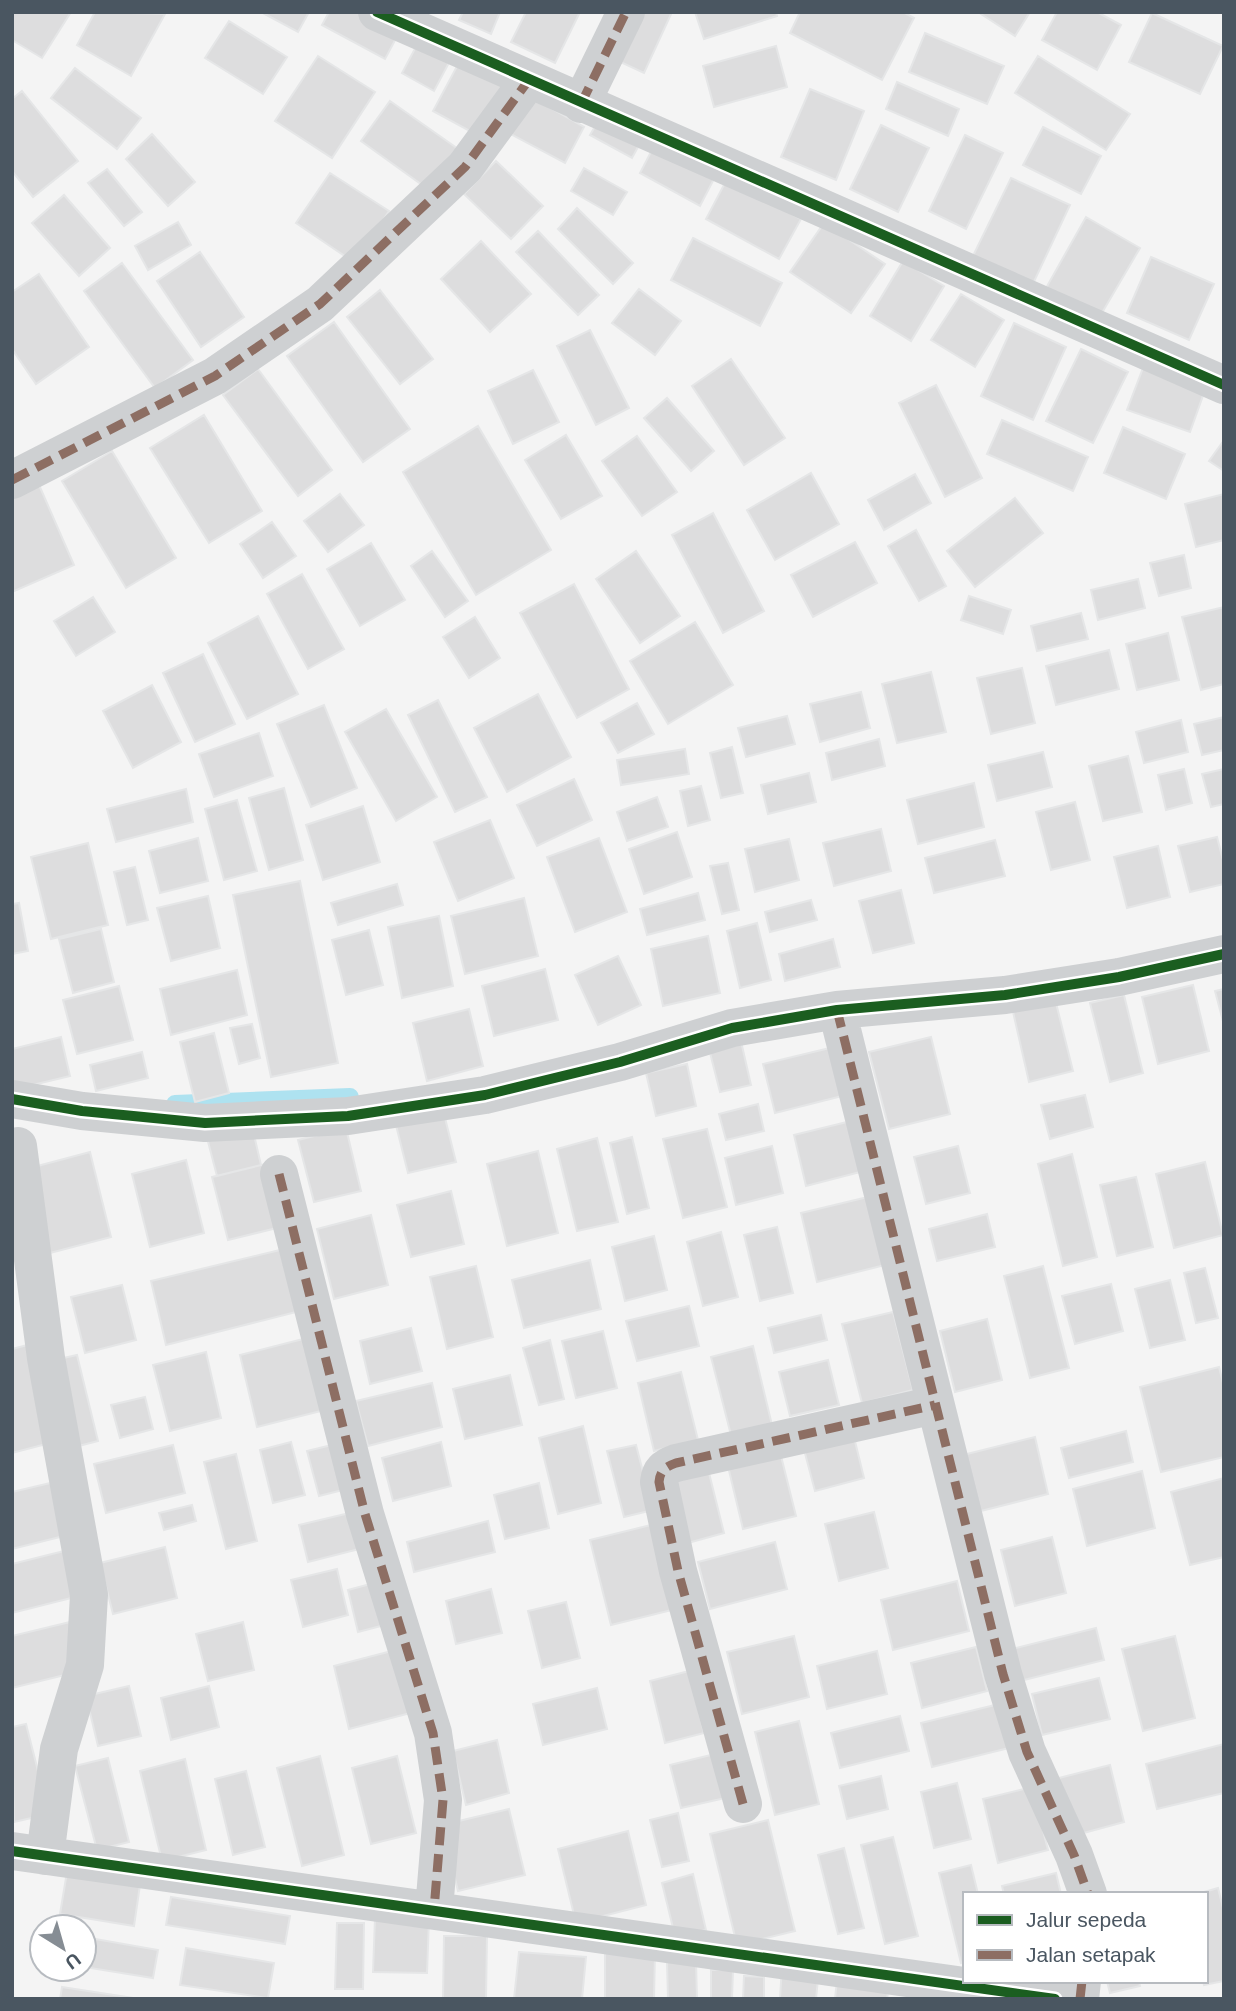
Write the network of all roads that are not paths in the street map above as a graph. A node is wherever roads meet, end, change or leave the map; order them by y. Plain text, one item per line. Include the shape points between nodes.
1 (377, 12) edge
2 (626, 12) edge
3 (528, 81) junction
4 (581, 104) junction
5 (1224, 385) edge
6 (12, 480) edge
7 (1224, 954) edge
8 (837, 1010) junction
9 (12, 1099) edge
10 (18, 1146) dead end
11 (279, 1174) dead end
12 (934, 1405) junction
13 (743, 1804) dead end
14 (29, 1854) edge
15 (1087, 1892) edge
16 (434, 1910) junction
17 (1055, 1999) edge

1 - 3 street
2 - 4 street
3 - 4 street
3 - 6 street via 465,167 320,304 215,376
4 - 5 street
7 - 8 street via 1005,995
8 - 9 street via 732,1028 485,1095 348,1116 205,1123
8 - 12 street
10 - 14 street via 46,1358 89,1595 85,1665
11 - 16 street via 365,1514 433,1733 443,1800
12 - 13 street via 688,1460 666,1467 660,1475 678,1571
12 - 15 street via 1027,1752
14 - 16 street
16 - 17 street

